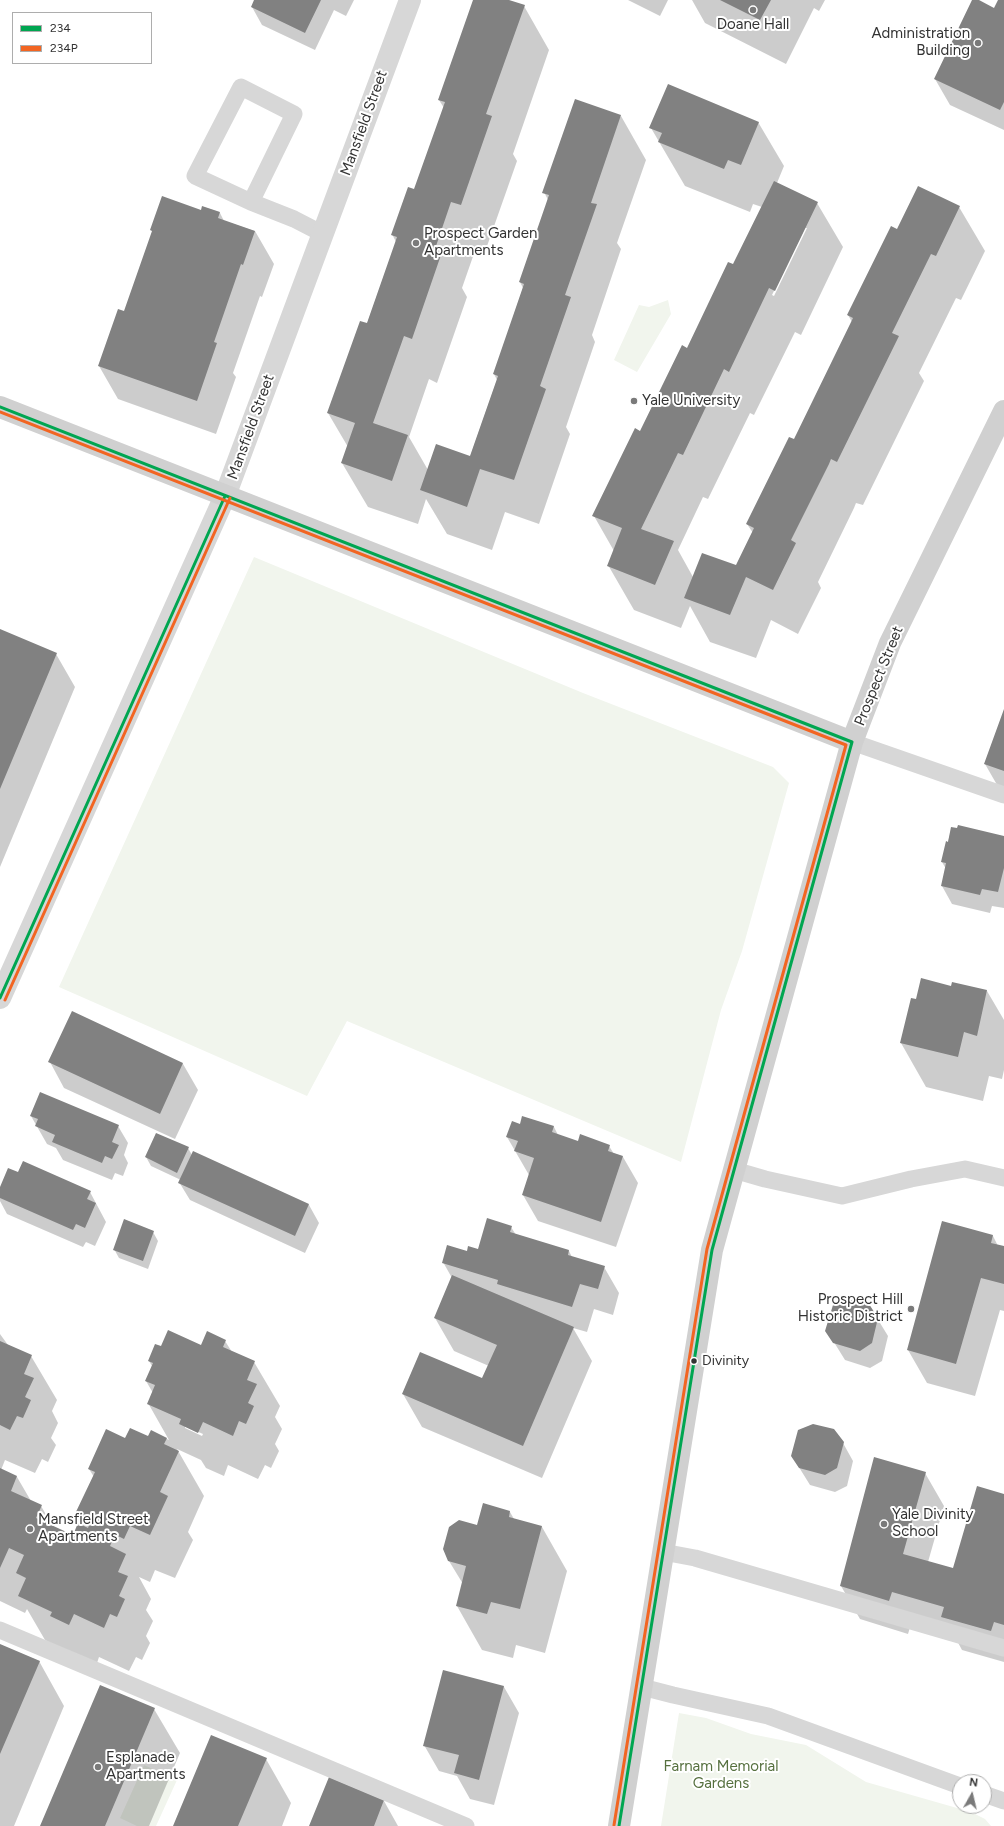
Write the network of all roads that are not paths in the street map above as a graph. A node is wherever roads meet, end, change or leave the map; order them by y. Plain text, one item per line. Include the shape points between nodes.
1 (410, 0) edge
2 (252, 202) junction
3 (323, 234) junction
4 (0, 407) edge
5 (1004, 411) edge
6 (225, 496) junction
7 (852, 742) junction
8 (1004, 795) edge
9 (0, 998) edge
10 (734, 1170) junction
11 (1004, 1178) edge
12 (663, 1552) junction
13 (0, 1630) edge
14 (1004, 1648) edge
15 (642, 1687) junction
16 (952, 1783) edge
17 (992, 1797) edge
18 (1004, 1801) edge
19 (466, 1826) edge
20 (619, 1826) edge

1 - 3 street, Mansfield Street
2 - 2 lane via 195,176 240,87 294,114
2 - 3 lane
3 - 6 street, Mansfield Street
4 - 6 main road
5 - 7 main road, Prospect Street via 890,643
6 - 7 main road
6 - 9 street, Mansfield Street
7 - 8 lane
7 - 10 main road, Prospect Street
10 - 11 lane via 842,1196 966,1169
10 - 12 main road, Prospect Street via 712,1250
12 - 14 lane via 695,1558
12 - 15 main road, Prospect Street
13 - 19 lane
15 - 16 lane via 768,1716
15 - 20 main road, Prospect Street
17 - 18 lane

